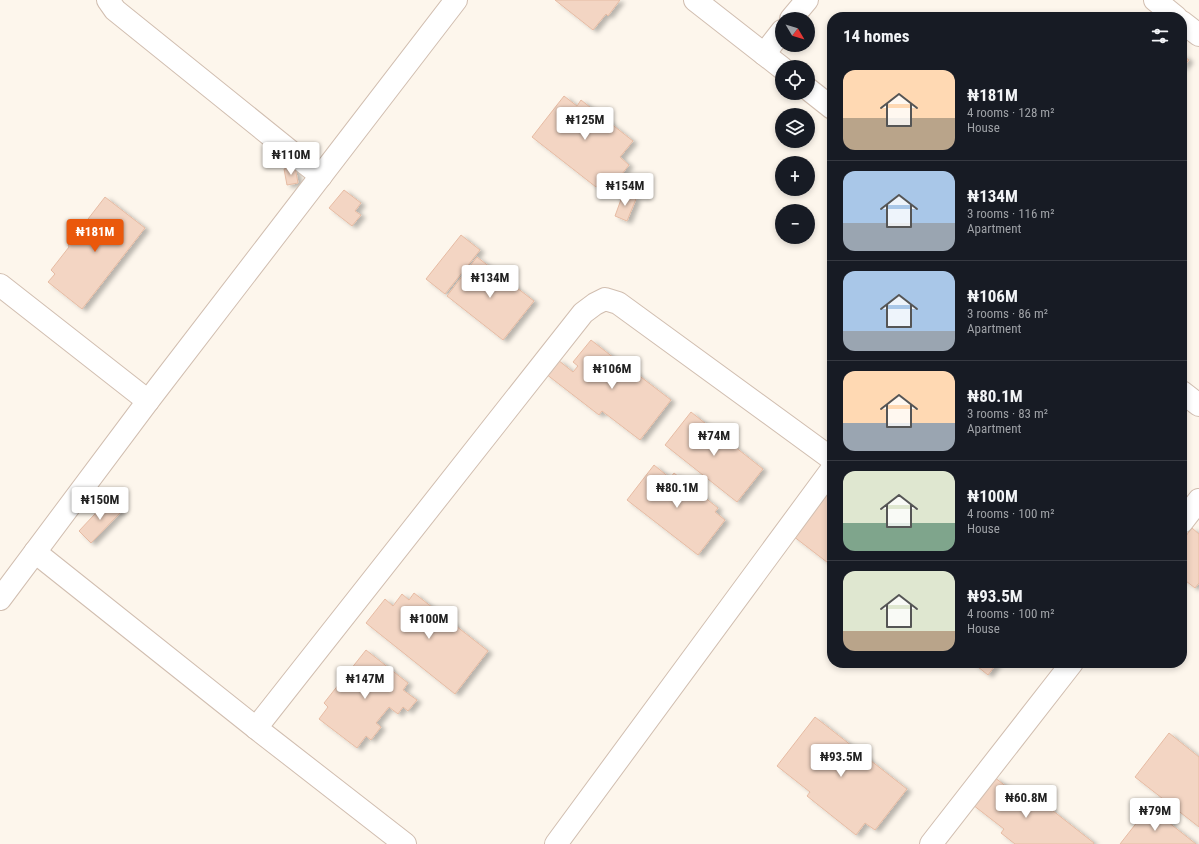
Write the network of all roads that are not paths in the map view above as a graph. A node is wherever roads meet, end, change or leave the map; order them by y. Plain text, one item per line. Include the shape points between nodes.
1 (108, 0) edge
2 (456, 0) edge
3 (694, 0) edge
4 (807, 0) edge
5 (1155, 0) edge
6 (797, 12) edge
7 (1170, 12) edge
8 (1187, 26) edge
9 (1199, 35) edge
10 (775, 40) edge
11 (764, 54) junction
12 (775, 63) edge
13 (815, 95) edge
14 (827, 104) edge
15 (321, 176) junction
16 (0, 285) edge
17 (1187, 396) edge
18 (148, 401) junction
19 (1199, 405) edge
20 (827, 455) edge
21 (827, 476) edge
22 (1199, 500) edge
23 (1187, 516) edge
24 (35, 552) junction
25 (0, 599) edge
26 (1068, 668) edge
27 (256, 728) junction
28 (405, 844) edge
29 (556, 844) edge
30 (931, 844) edge

1 - 15 street via 115,10
2 - 15 street
3 - 11 street
4 - 6 street
5 - 7 street
8 - 9 street
10 - 11 street
11 - 12 street
13 - 14 street
15 - 18 street
16 - 18 street
17 - 19 street
18 - 24 street
20 - 27 street via 618,303 605,299 583,313
21 - 29 street
22 - 23 street
24 - 25 street
24 - 27 street
26 - 30 street
27 - 28 street

